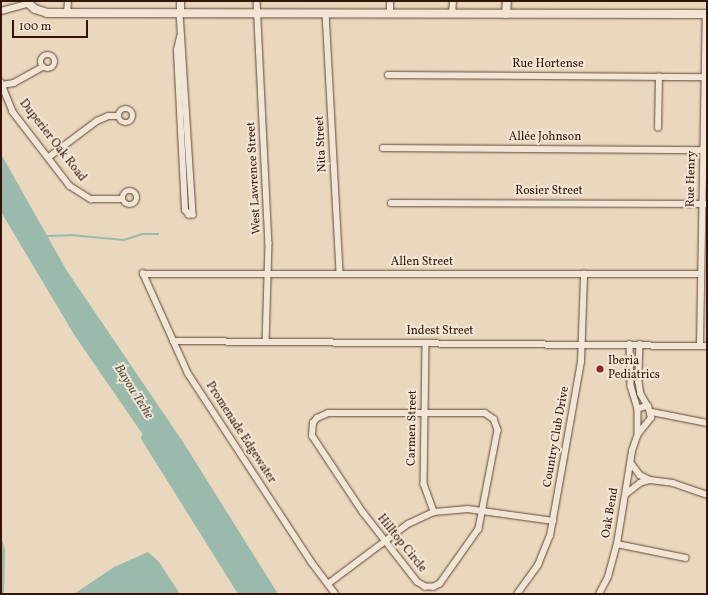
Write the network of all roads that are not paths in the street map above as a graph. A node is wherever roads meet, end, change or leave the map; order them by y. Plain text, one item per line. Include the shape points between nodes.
1 (68, 1) edge
2 (180, 1) edge
3 (257, 1) edge
4 (390, 1) edge
5 (453, 1) edge
6 (507, 1) edge
7 (27, 3) edge
8 (1, 11) edge
9 (67, 13) junction
10 (180, 13) junction
11 (257, 13) junction
12 (390, 13) junction
13 (452, 13) junction
14 (326, 14) junction
15 (506, 14) junction
16 (706, 14) edge
17 (43, 67) dead end
18 (388, 75) dead end
19 (660, 77) junction
20 (706, 77) edge
21 (1, 84) edge
22 (118, 116) dead end
23 (658, 128) dead end
24 (383, 148) dead end
25 (705, 150) edge
26 (49, 157) junction
27 (187, 184) dead end
28 (122, 199) dead end
29 (391, 203) dead end
30 (705, 204) edge
31 (704, 246) edge
32 (143, 274) joint
33 (268, 274) junction
34 (340, 274) junction
35 (584, 274) junction
36 (701, 274) junction
37 (173, 341) junction
38 (266, 342) junction
39 (426, 343) junction
40 (582, 343) junction
41 (630, 344) junction
42 (640, 344) junction
43 (700, 345) junction
44 (707, 346) edge
45 (648, 406) junction
46 (638, 409) junction
47 (652, 412) junction
48 (424, 414) junction
49 (707, 422) edge
50 (638, 434) junction
51 (631, 463) junction
52 (650, 480) junction
53 (626, 494) junction
54 (707, 495) edge
55 (485, 510) junction
56 (434, 512) junction
57 (553, 521) junction
58 (384, 542) junction
59 (617, 544) junction
60 (686, 558) dead end
61 (328, 584) junction
62 (335, 594) edge
63 (518, 594) edge
64 (599, 594) edge

1 - 9 street
2 - 10 street
3 - 11 street, West Lawrence Street
4 - 12 street
5 - 13 street
6 - 15 main road
7 - 8 street
7 - 9 main road via 41,12
9 - 10 main road
10 - 11 main road
10 - 27 street
11 - 14 main road
11 - 33 street, West Lawrence Street
12 - 13 main road
12 - 14 main road
13 - 15 main road
14 - 34 street, Nita Street
15 - 16 main road
16 - 20 street, Rue Henry
17 - 21 street via 14,83
18 - 19 street, Rue Hortense
19 - 20 street, Rue Hortense
19 - 23 street
20 - 25 street, Rue Henry
21 - 26 street, Duperier Oak Road via 13,112
22 - 26 street via 108,116 97,121
24 - 25 street, Allée Johnson
25 - 30 street, Rue Henry
26 - 28 street, Duperier Oak Road via 79,194 103,201
29 - 30 street, Rosier Street
30 - 31 street, Rue Henry
31 - 36 street, Rue Henry
32 - 33 street, Allen Street
32 - 37 street, Promenade Edgewater
33 - 34 street, Allen Street
33 - 38 street, West Lawrence Street
34 - 35 street, Allen Street
35 - 36 street, Allen Street
35 - 40 street, Country Club Drive
36 - 43 street, Rue Henry
37 - 38 street, Indest Street
37 - 61 street, Promenade Edgewater via 188,374
38 - 39 street, Indest Street
39 - 40 street, Indest Street
39 - 48 street, Carmen Street
40 - 41 street, Indest Street
40 - 57 street, Country Club Drive via 581,362
41 - 42 street, Indest Street
41 - 46 street, Oak Bend via 631,386
42 - 43 street, Indest Street
42 - 45 street via 639,382 641,394
43 - 44 street, Indest Street
45 - 46 street
45 - 47 street
46 - 50 street, Oak Bend
47 - 49 street
47 - 50 street, Oak Bend via 651,418
48 - 55 street, Hilltop Circle via 485,413 494,419 498,430
48 - 56 street, Carmen Street via 424,484
48 - 58 street, Hilltop Circle via 328,413 313,423 312,436
50 - 51 street, Oak Bend
51 - 52 street via 640,475
51 - 53 street, Oak Bend
52 - 53 street via 640,483
52 - 54 street via 673,483
53 - 59 street, Oak Bend
55 - 56 street
55 - 57 street
55 - 58 street, Hilltop Circle via 479,529 444,580 434,587 425,587 417,582
56 - 58 street via 408,524
57 - 63 street, Country Club Drive via 544,554
58 - 61 street
59 - 60 street
59 - 64 street, Oak Bend via 608,577
61 - 62 street, Promenade Edgewater

